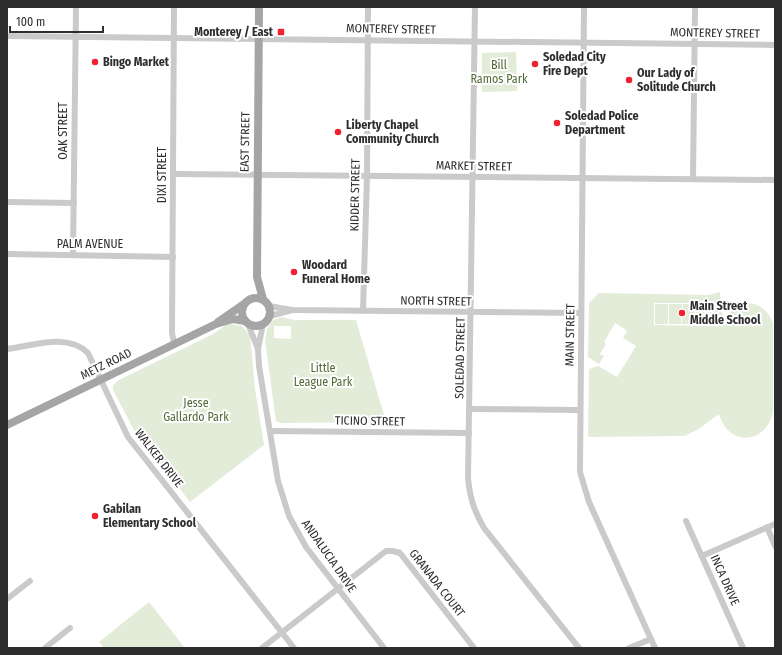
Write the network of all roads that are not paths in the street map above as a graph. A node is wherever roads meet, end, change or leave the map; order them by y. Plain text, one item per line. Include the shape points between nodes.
1 (76, 7) edge
2 (174, 7) edge
3 (259, 7) edge
4 (368, 7) edge
5 (475, 7) edge
6 (584, 7) edge
7 (695, 7) edge
8 (7, 36) edge
9 (76, 36) junction
10 (173, 38) junction
11 (259, 39) junction
12 (368, 40) junction
13 (474, 41) junction
14 (584, 42) junction
15 (694, 44) junction
16 (775, 45) edge
17 (174, 174) junction
18 (257, 174) junction
19 (367, 176) junction
20 (472, 177) junction
21 (583, 178) junction
22 (693, 179) junction
23 (775, 180) edge
24 (7, 202) edge
25 (74, 203) junction
26 (7, 254) edge
27 (73, 255) junction
28 (173, 257) junction
29 (257, 277) junction
30 (263, 299) junction
31 (247, 301) junction
32 (269, 306) junction
33 (292, 310) junction
34 (363, 311) junction
35 (471, 313) junction
36 (581, 313) junction
37 (270, 316) junction
38 (246, 322) junction
39 (216, 324) junction
40 (263, 324) junction
41 (174, 343) junction
42 (258, 348) junction
43 (7, 349) edge
44 (102, 379) junction
45 (470, 409) junction
46 (579, 410) junction
47 (7, 425) edge
48 (270, 430) junction
49 (469, 433) junction
50 (686, 521) dead end
51 (775, 524) edge
52 (767, 527) junction
53 (775, 546) edge
54 (702, 556) junction
55 (30, 581) dead end
56 (338, 589) junction
57 (7, 599) edge
58 (70, 628) dead end
59 (282, 632) junction
60 (651, 639) junction
61 (45, 648) edge
62 (262, 648) edge
63 (294, 648) edge
64 (384, 648) edge
65 (474, 648) edge
66 (579, 648) edge
67 (629, 648) edge
68 (655, 648) edge
69 (743, 648) edge

1 - 9 street, OAK STREET
2 - 10 street, DIXI STREET
3 - 11 main road, EAST STREET
4 - 12 street, KIDDER STREET
5 - 13 street, SOLEDAD STREET
6 - 14 street, MAIN STREET
7 - 15 street
8 - 9 street, MONTEREY STREET
9 - 10 street, MONTEREY STREET
9 - 25 street, OAK STREET
10 - 11 street, MONTEREY STREET
10 - 17 street, DIXI STREET
11 - 12 street, MONTEREY STREET
11 - 18 main road, EAST STREET
12 - 13 street, MONTEREY STREET
12 - 19 street, KIDDER STREET
13 - 14 street, MONTEREY STREET
13 - 20 street, SOLEDAD STREET
14 - 15 street, MONTEREY STREET
14 - 21 street, MAIN STREET
15 - 16 street, MONTEREY STREET
15 - 22 street
17 - 18 street, MARKET STREET
17 - 28 street, DIXI STREET
18 - 19 street, MARKET STREET
18 - 29 main road, EAST STREET
19 - 20 street, MARKET STREET
19 - 34 street, KIDDER STREET
20 - 21 street, MARKET STREET
20 - 35 street, SOLEDAD STREET
21 - 22 street, MARKET STREET
21 - 36 street, MAIN STREET
22 - 23 street, MARKET STREET
24 - 25 street
25 - 27 street, OAK STREET
26 - 27 street, PALM AVENUE
27 - 28 street, PALM AVENUE
28 - 41 street, DIXI STREET
29 - 30 main road, EAST STREET
29 - 31 main road, EAST STREET
30 - 31 main road via 256,297
30 - 32 main road
31 - 38 main road via 242,314
31 - 39 main road, METZ ROAD via 222,317
32 - 33 street, NORTH STREET
32 - 37 main road
33 - 34 street, NORTH STREET
33 - 37 street, NORTH STREET
34 - 35 street, NORTH STREET
35 - 36 street, NORTH STREET
35 - 45 street, SOLEDAD STREET
36 - 46 street, MAIN STREET
37 - 40 main road
38 - 39 main road, METZ ROAD via 233,319
38 - 40 main road via 255,326
38 - 42 street, ANDALUCIA DRIVE
39 - 41 main road, METZ ROAD
40 - 42 street, ANDALUCIA DRIVE
41 - 44 main road, METZ ROAD
42 - 48 street, ANDALUCIA DRIVE
43 - 44 street, WALKER DRIVE via 46,342 72,343 88,353
44 - 47 main road, METZ ROAD
44 - 59 street, WALKER DRIVE via 128,437
45 - 46 street
45 - 49 street, SOLEDAD STREET
46 - 60 street, MAIN STREET via 580,472 583,487
48 - 49 street, TICINO STREET
48 - 56 street, ANDALUCIA DRIVE via 278,481 289,516 306,547
49 - 66 street, SOLEDAD STREET via 468,478 474,510 484,528
50 - 54 street, INCA DRIVE
51 - 52 street
52 - 53 street
52 - 54 street
54 - 69 street, INCA DRIVE
55 - 57 street
56 - 59 street, GRANADA COURT
56 - 64 street, ANDALUCIA DRIVE
56 - 65 street, GRANADA COURT via 386,551 400,553
58 - 61 street
59 - 62 street, GRANADA COURT
59 - 63 street, WALKER DRIVE
60 - 67 street
60 - 68 street, MAIN STREET

